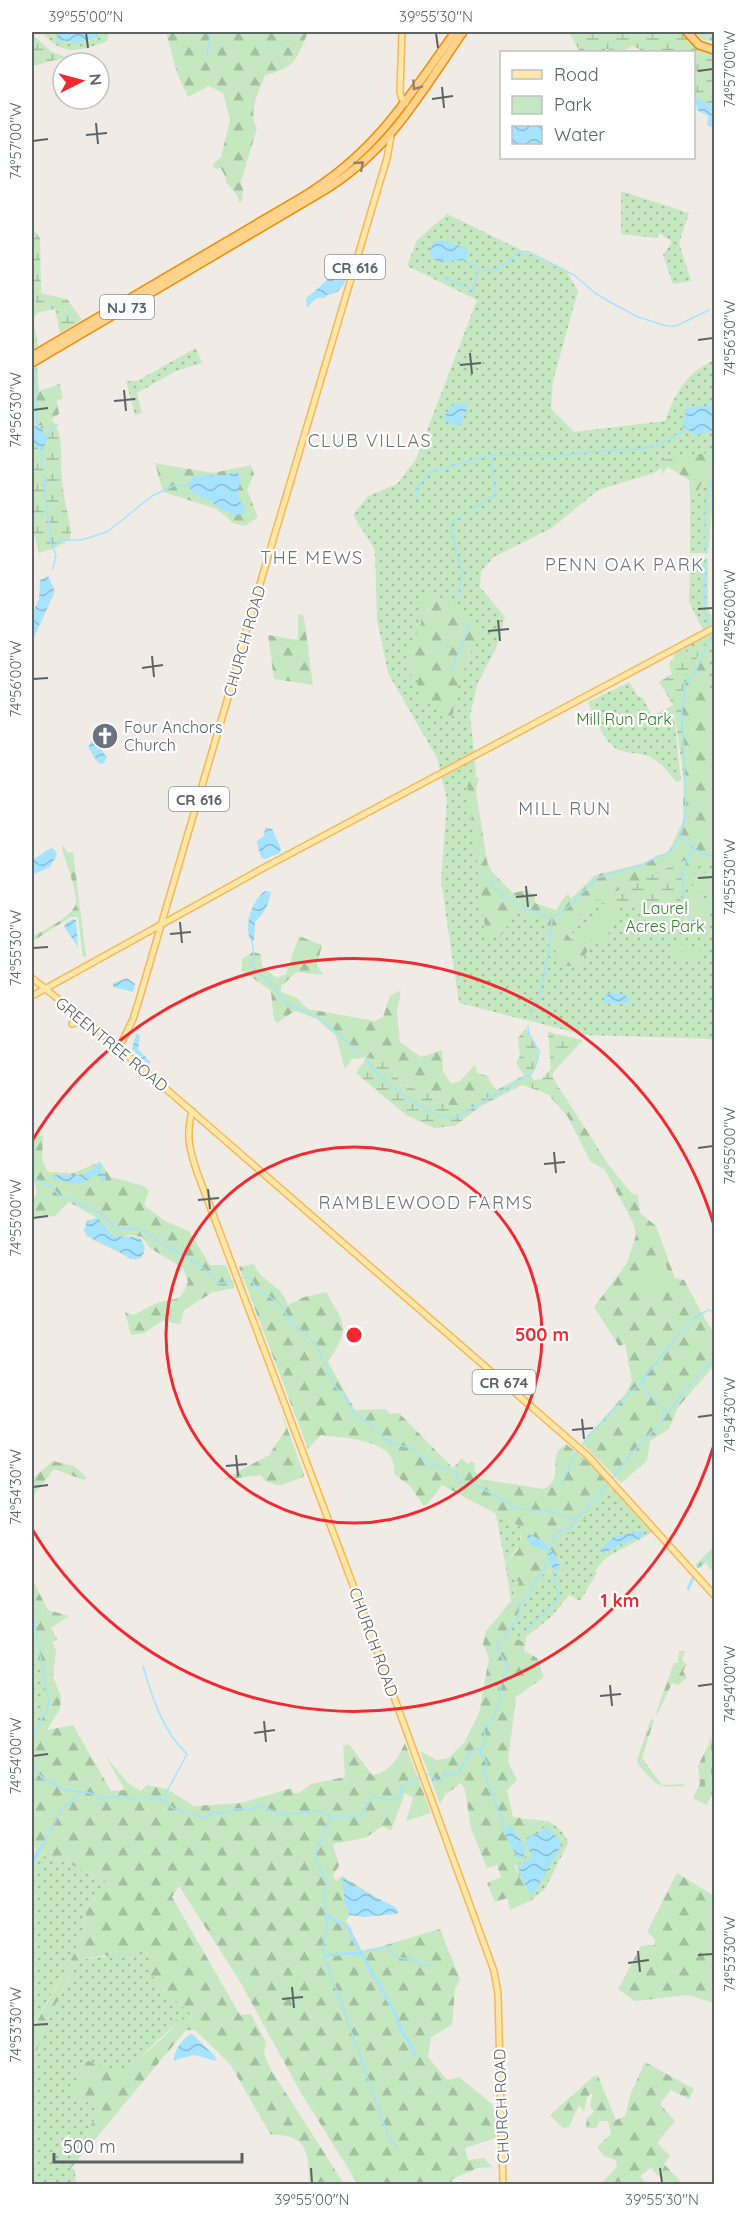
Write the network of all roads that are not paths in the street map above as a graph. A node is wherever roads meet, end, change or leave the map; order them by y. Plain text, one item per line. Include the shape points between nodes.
1 (402, 32) edge
2 (455, 32) edge
3 (463, 32) edge
4 (688, 32) edge
5 (714, 48) edge
6 (400, 92) junction
7 (405, 102) junction
8 (413, 107) junction
9 (394, 118) junction
10 (386, 128) junction
11 (391, 136) junction
12 (382, 144) junction
13 (386, 163) junction
14 (32, 354) edge
15 (32, 363) edge
16 (714, 628) edge
17 (167, 907) junction
18 (178, 915) junction
19 (162, 924) junction
20 (32, 978) edge
21 (44, 989) junction
22 (32, 996) edge
23 (85, 1020) junction
24 (72, 1024) dead end
25 (119, 1048) junction
26 (192, 1111) junction
27 (714, 1595) edge
28 (503, 2184) edge

1 - 6 main road
2 -> 7 highway, NJ 73
3 - 8 highway, NJ 73
4 - 5 highway via 700,43
6 - 7 main road
6 - 9 main road
7 - 8 main road
7 - 9 highway, NJ 73
8 - 11 highway, NJ 73
9 - 10 highway, NJ 73
10 - 12 main road, CHURCH ROAD / CR 616
10 - 14 highway, NJ 73 via 356,159 321,185
11 - 12 highway, NJ 73
11 - 13 main road, CHURCH ROAD / CR 616
12 - 13 main road, CHURCH ROAD / CR 616
15 -> 12 highway, NJ 73 via 327,189 357,169
13 - 17 main road, CHURCH ROAD / CR 616
16 - 18 main road
17 - 18 main road
17 - 19 main road, CHURCH ROAD / CR 616
18 - 19 main road
19 - 21 main road
19 - 25 main road, CHURCH ROAD / CR 616 via 133,1019
20 - 21 main road, GREENTREE ROAD
21 - 22 main road
21 - 23 main road, GREENTREE ROAD
23 - 24 main road
23 - 25 main road, GREENTREE ROAD
25 - 26 main road, GREENTREE ROAD
26 - 27 main road, CR 674 via 588,1456
26 - 28 main road, CHURCH ROAD via 188,1142 197,1172 494,1971 498,1994

